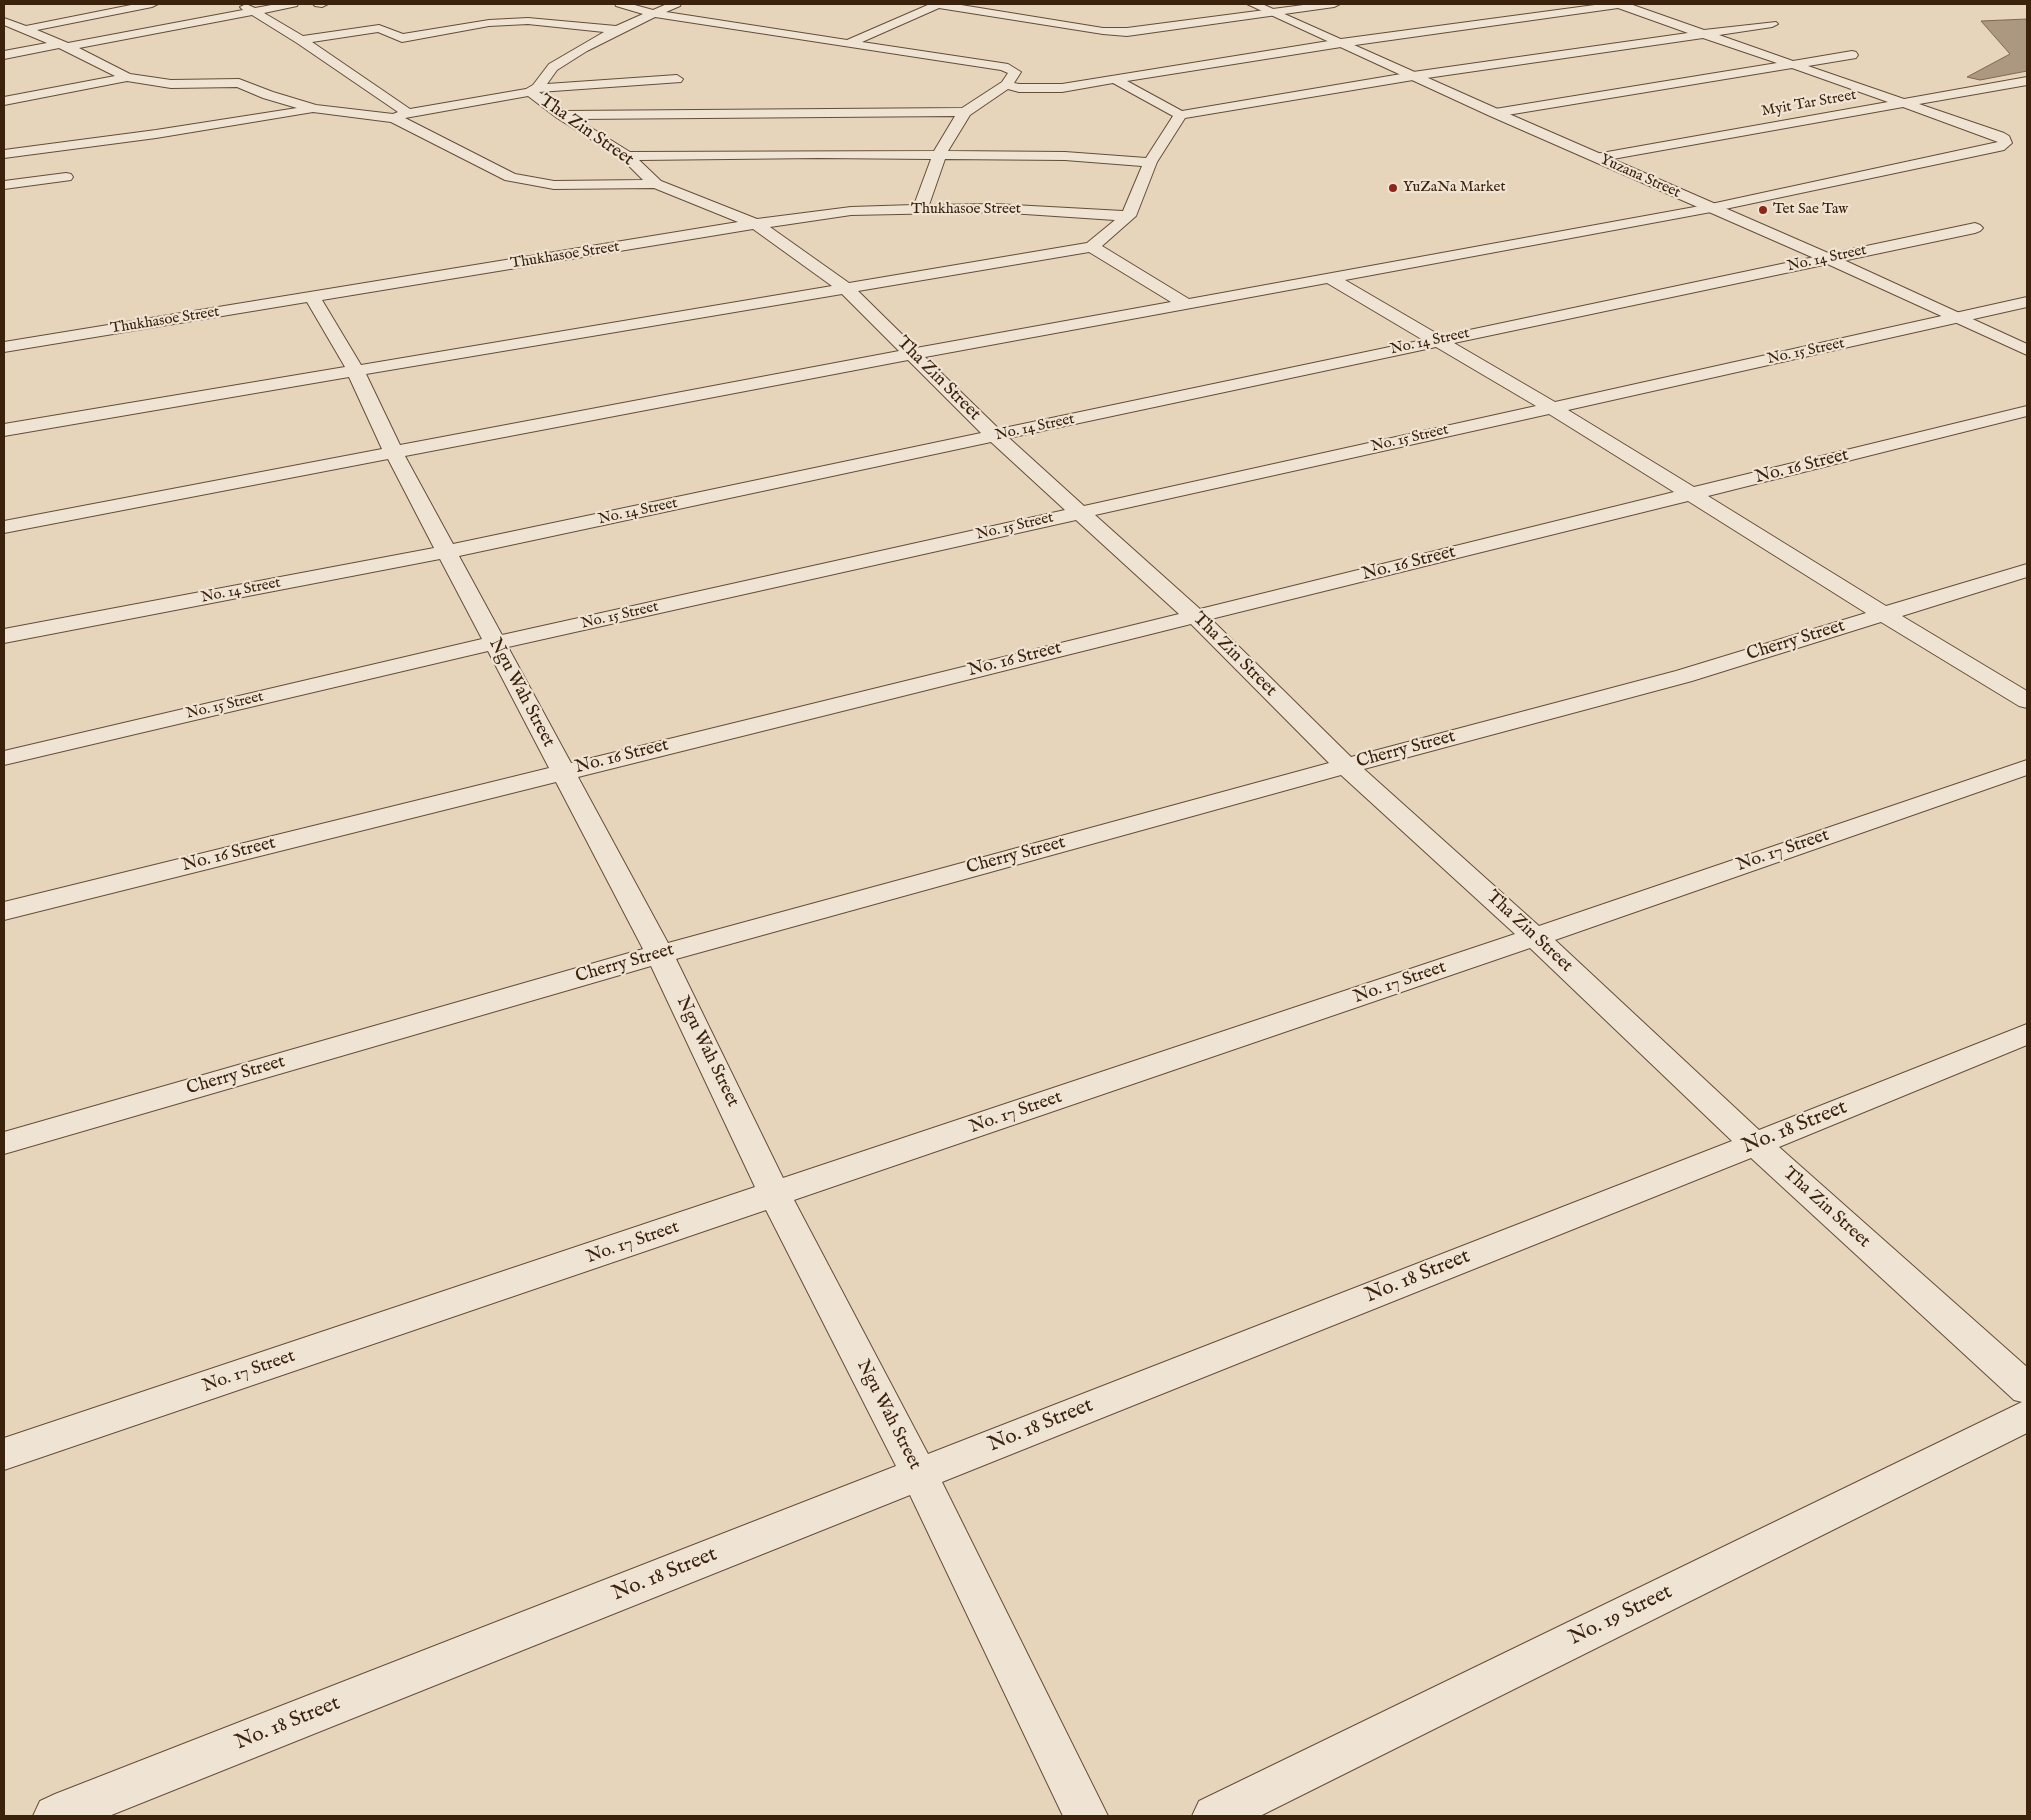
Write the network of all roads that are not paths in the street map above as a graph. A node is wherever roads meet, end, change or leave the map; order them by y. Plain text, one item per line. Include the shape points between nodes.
1 (152, 4) edge
2 (240, 4) edge
3 (293, 4) edge
4 (620, 4) edge
5 (676, 4) edge
6 (938, 4) edge
7 (1253, 4) edge
8 (1334, 4) edge
9 (1620, 4) edge
10 (254, 11) junction
11 (1270, 12) junction
12 (655, 14) junction
13 (4, 21) edge
14 (1772, 24) dead end
15 (27, 29) junction
16 (617, 30) junction
17 (1701, 33) junction
18 (300, 40) junction
19 (849, 43) junction
20 (1341, 44) junction
21 (63, 45) junction
22 (4, 55) edge
23 (1852, 55) dead end
24 (98, 63) junction
25 (80, 66) dead end
26 (1793, 66) junction
27 (1413, 76) junction
28 (126, 77) junction
29 (676, 79) dead end
30 (1115, 79) junction
31 (2027, 81) edge
32 (1006, 85) junction
33 (534, 90) junction
34 (7, 100) edge
35 (1902, 104) junction
36 (315, 109) junction
37 (965, 112) junction
38 (4, 113) edge
39 (408, 113) junction
40 (1495, 113) junction
41 (562, 114) junction
42 (1180, 115) junction
43 (394, 118) junction
44 (4, 154) edge
45 (939, 155) junction
46 (627, 156) junction
47 (1596, 158) junction
48 (1150, 162) junction
49 (66, 177) dead end
50 (656, 184) junction
51 (4, 185) edge
52 (1711, 208) junction
53 (920, 209) junction
54 (1129, 216) junction
55 (756, 224) junction
56 (1975, 228) dead end
57 (1092, 247) junction
58 (1828, 259) junction
59 (1328, 277) junction
60 (844, 287) junction
61 (312, 297) junction
62 (2027, 302) edge
63 (1186, 304) junction
64 (1957, 319) junction
65 (1439, 341) junction
66 (4, 346) edge
67 (2027, 350) edge
68 (914, 354) junction
69 (355, 370) junction
70 (1551, 407) junction
71 (2027, 411) edge
72 (4, 430) edge
73 (996, 437) junction
74 (394, 454) junction
75 (1693, 495) junction
76 (1079, 512) junction
77 (4, 527) edge
78 (446, 552) junction
79 (2027, 570) edge
80 (1884, 614) junction
81 (1195, 616) junction
82 (4, 636) edge
83 (495, 644) junction
84 (2027, 701) edge
85 (4, 758) edge
86 (1346, 766) junction
87 (2027, 767) edge
88 (563, 772) junction
89 (4, 911) edge
90 (1535, 937) junction
91 (660, 954) junction
92 (2027, 1034) edge
93 (4, 1143) edge
94 (1755, 1144) junction
95 (775, 1195) junction
96 (2027, 1389) edge
97 (2027, 1416) edge
98 (4, 1454) edge
99 (919, 1474) junction
100 (55, 1816) edge
101 (1086, 1816) edge
102 (1214, 1816) edge

1 - 15 street
2 - 10 street
3 - 10 street
4 - 12 street
5 - 12 street, Tha Zin Street
6 - 11 street via 1103,31 1127,32
6 - 19 street
7 - 11 street, Yuzana Street
8 - 11 street
9 - 17 street
9 - 20 street
10 - 18 street
10 - 21 street
11 - 20 street, Yuzana Street
12 - 16 street, Tha Zin Street
12 - 19 street
13 - 15 street
14 - 17 street
15 - 21 street
16 - 18 street via 528,21 488,23 402,38 379,28
16 - 33 street, Tha Zin Street via 553,67
17 - 26 street
17 - 27 street
18 - 39 street
19 - 32 street via 1004,67 1015,72
20 - 27 street, Yuzana Street
20 - 30 street
21 - 22 street
21 - 24 street
23 - 26 street
24 - 25 street
24 - 28 street
26 - 35 street
26 - 40 street
27 - 40 street, Yuzana Street
27 - 42 street
28 - 34 street
28 - 36 street via 172,84 239,83
29 - 33 street
30 - 32 street via 1043,89
30 - 42 street
31 - 35 street, Myit Tar Street
32 - 37 street
33 - 39 street
33 - 41 street, Tha Zin Street
34 - 38 street via 20,110
35 - 47 street, Myit Tar Street
35 - 52 street via 1999,136 2005,143 1999,147
36 - 43 street
36 - 44 street
37 - 41 street
37 - 45 street
39 - 43 street
40 - 47 street, Yuzana Street
41 - 46 street, Tha Zin Street
42 - 48 street
43 - 50 street via 510,178 554,184
45 - 46 street
45 - 48 street via 1065,156
45 - 53 street
46 - 50 street, Tha Zin Street
47 - 52 street, Yuzana Street
48 - 54 street
49 - 51 street
50 - 55 street, Tha Zin Street
52 - 58 street, Yuzana Street
52 - 59 street
53 - 54 street, Thukhasoe Street via 995,208
53 - 55 street, Thukhasoe Street via 851,212
54 - 57 street
55 - 60 street, Tha Zin Street
55 - 61 street, Thukhasoe Street
56 - 58 street, No. 14 Street
57 - 60 street
57 - 63 street
58 - 64 street, Yuzana Street
58 - 65 street, No. 14 Street
59 - 63 street
59 - 65 street
60 - 68 street, Tha Zin Street
60 - 69 street
61 - 66 street, Thukhasoe Street
61 - 69 street, Ngu Wah Street
62 - 64 street, No. 15 Street
63 - 68 street
64 - 67 street, Yuzana Street
64 - 70 street, No. 15 Street
65 - 70 street
65 - 73 street, No. 14 Street
68 - 73 street, Tha Zin Street
68 - 74 street
69 - 72 street
69 - 74 street, Ngu Wah Street
70 - 75 street
70 - 76 street, No. 15 Street
71 - 75 street, No. 16 Street
73 - 76 street, Tha Zin Street
73 - 78 street, No. 14 Street
74 - 77 street
74 - 78 street, Ngu Wah Street
75 - 80 street
75 - 81 street, No. 16 Street
76 - 81 street, Tha Zin Street
76 - 83 street, No. 15 Street
78 - 82 street, No. 14 Street
78 - 83 street, Ngu Wah Street
79 - 80 street, Cherry Street
80 - 84 street
80 - 86 street, Cherry Street via 1684,676
81 - 86 street, Tha Zin Street
81 - 88 street, No. 16 Street
83 - 85 street, No. 15 Street
83 - 88 street, Ngu Wah Street
86 - 90 street, Tha Zin Street
86 - 91 street, Cherry Street
87 - 90 street, No. 17 Street
88 - 89 street, No. 16 Street
88 - 91 street, Ngu Wah Street
90 - 94 street, Tha Zin Street
90 - 95 street, No. 17 Street
91 - 93 street, Cherry Street
91 - 95 street, Ngu Wah Street
92 - 94 street, No. 18 Street
94 - 96 street, Tha Zin Street
94 - 99 street, No. 18 Street
95 - 98 street, No. 17 Street
95 - 99 street, Ngu Wah Street
97 - 102 street, No. 19 Street
99 - 100 street, No. 18 Street
99 - 101 street, Ngu Wah Street

